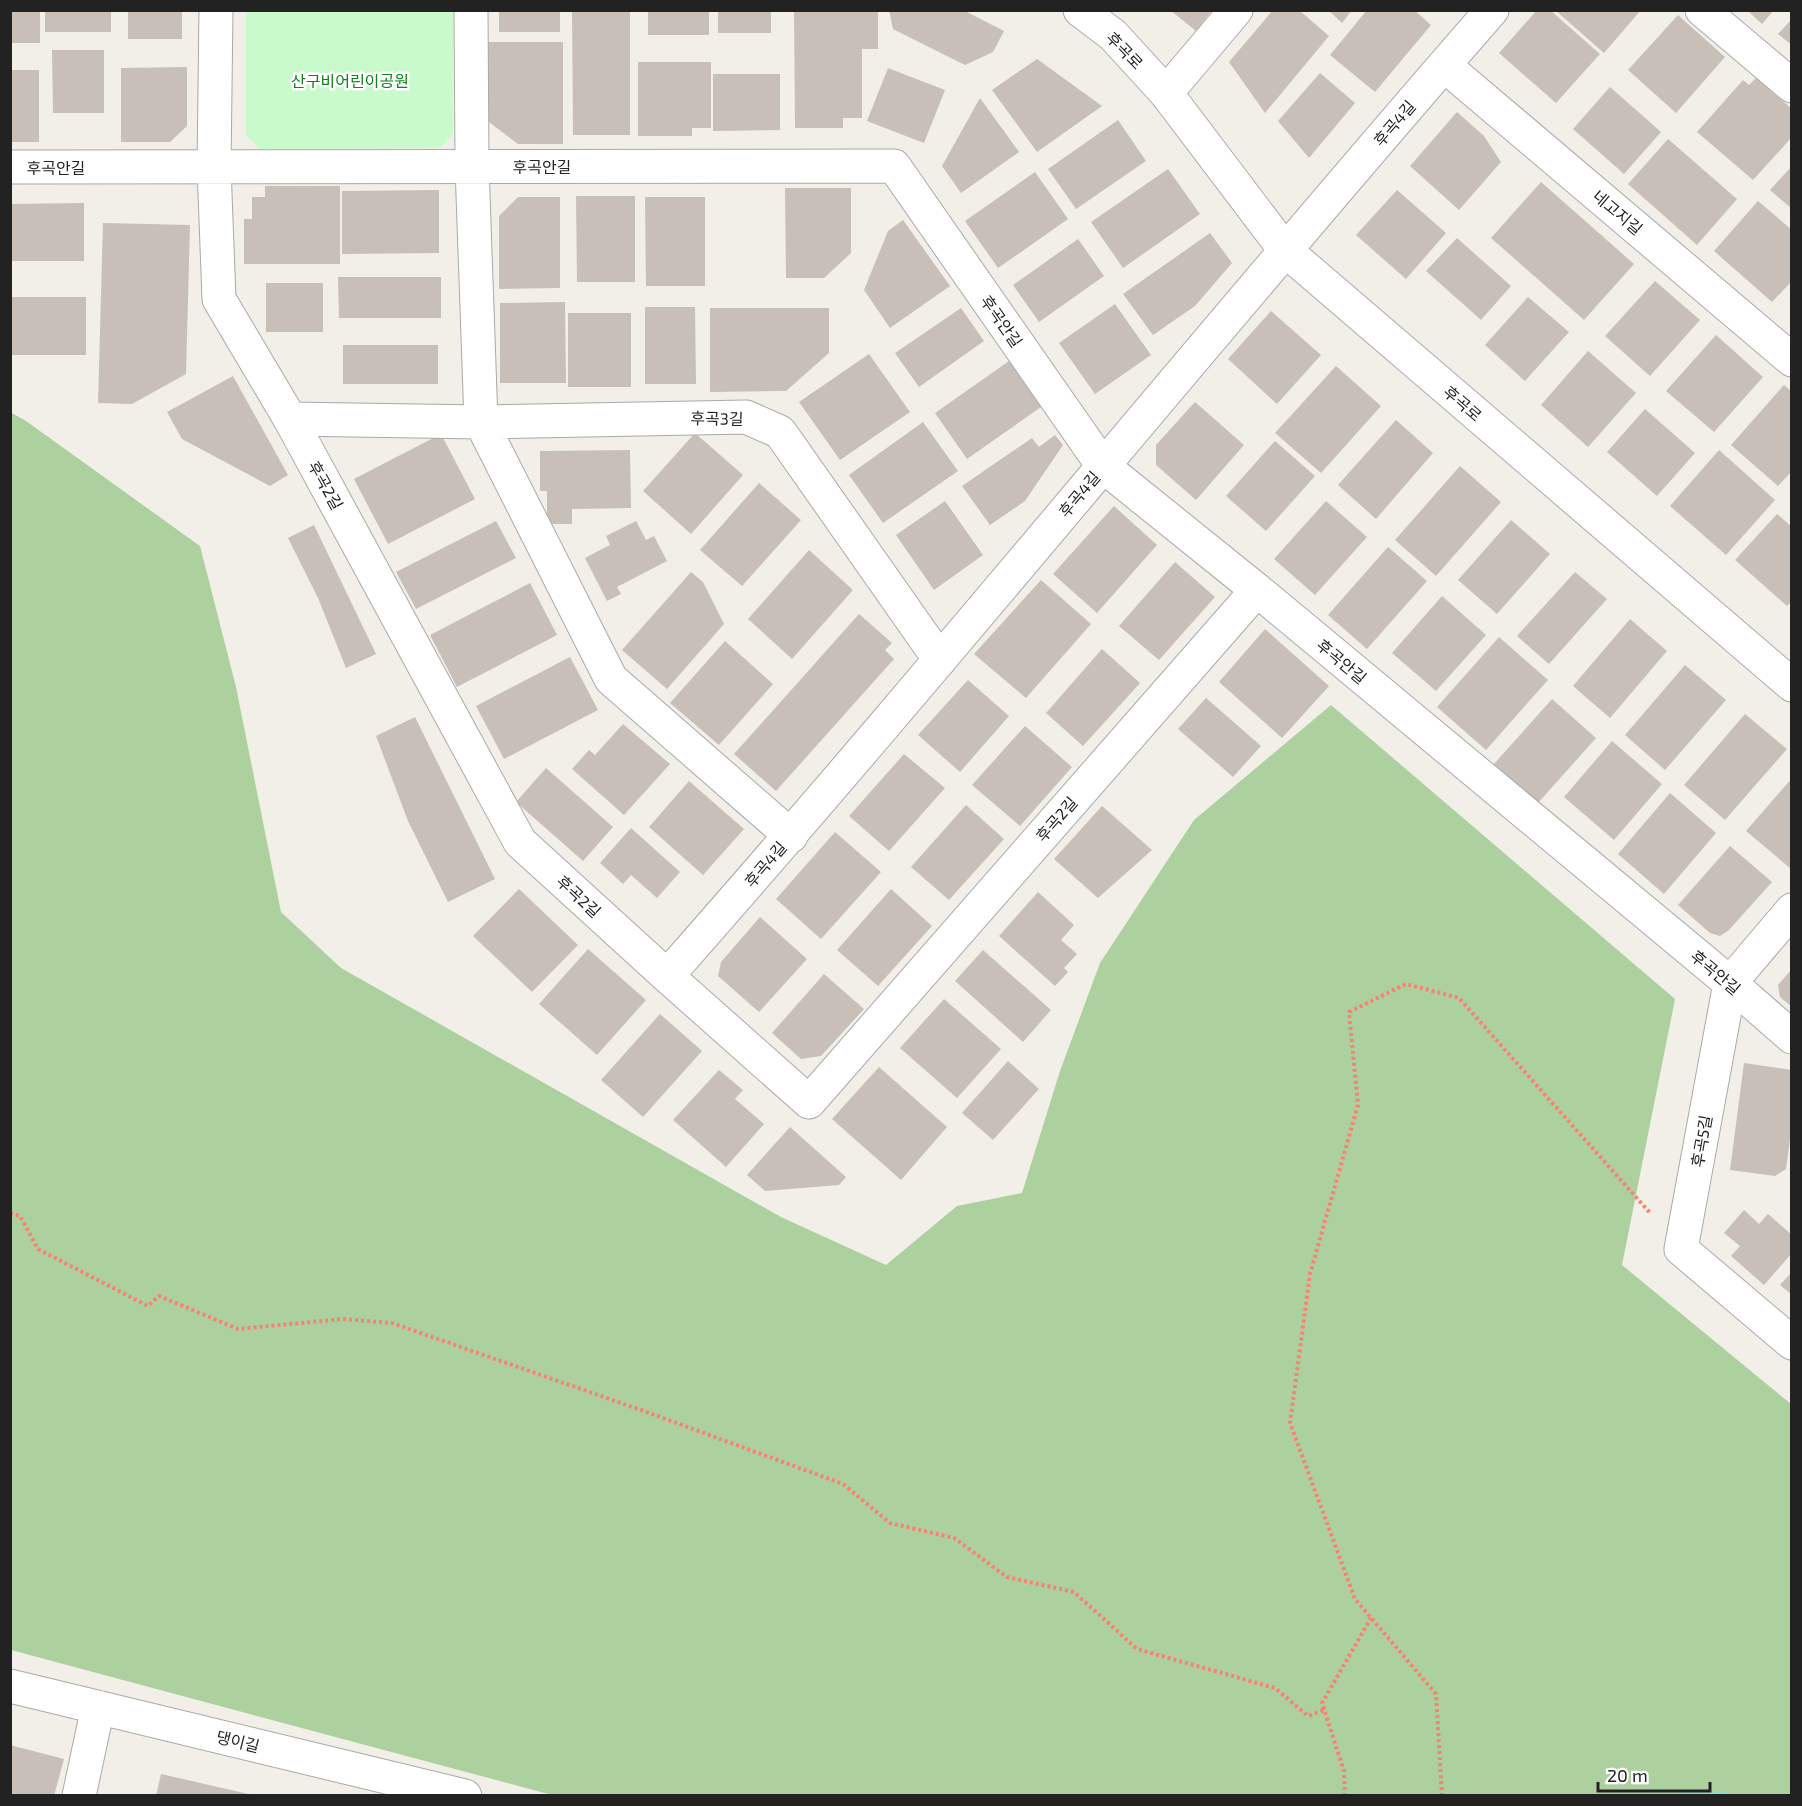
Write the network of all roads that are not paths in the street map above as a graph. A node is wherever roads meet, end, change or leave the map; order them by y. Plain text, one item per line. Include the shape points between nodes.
1 (216, 10) edge
2 (471, 10) edge
3 (1080, 10) edge
4 (1236, 10) edge
5 (1492, 10) edge
6 (1702, 10) edge
7 (1444, 65) junction
8 (1791, 86) edge
9 (1166, 93) junction
10 (472, 166) junction
11 (10, 167) edge
12 (214, 167) junction
13 (1285, 250) junction
14 (1791, 360) edge
15 (290, 418) junction
16 (481, 422) junction
17 (1103, 466) junction
18 (1257, 590) junction
19 (940, 660) junction
20 (1791, 685) edge
21 (791, 836) junction
22 (1791, 910) edge
23 (666, 976) junction
24 (1730, 983) junction
25 (1791, 1037) edge
26 (1791, 1343) edge
27 (10, 1686) edge
28 (98, 1707) junction
29 (80, 1796) edge
30 (465, 1796) edge

1 - 12 street, 후곡2길
2 - 10 street
3 - 9 street, 후곡로 via 1113,35
4 - 9 street
5 - 7 street, 후곡4길
6 - 8 street
7 - 13 street, 후곡4길
7 - 14 street, 네고지길
9 - 13 street, 후곡로
10 - 12 street, 후곡안길
10 - 16 street
10 - 17 street, 후곡안길 via 894,166
11 - 12 street, 후곡안길
12 - 15 street, 후곡2길 via 219,298
13 - 17 street, 후곡4길
13 - 20 street, 후곡로
15 - 16 street, 후곡3길
15 - 23 street, 후곡2길 via 520,842
16 - 19 street, 후곡3길 via 747,417 780,432
16 - 21 street via 611,679
17 - 18 street, 후곡안길
17 - 19 street, 후곡4길
18 - 23 street, 후곡2길 via 809,1102
18 - 24 street, 후곡안길
19 - 21 street, 후곡4길
21 - 23 street, 후곡4길
22 - 24 street, 후곡5길
24 - 25 street, 후곡안길
24 - 26 street, 후곡5길 via 1681,1249
27 - 28 street, 댕이길
28 - 29 street
28 - 30 street, 댕이길

